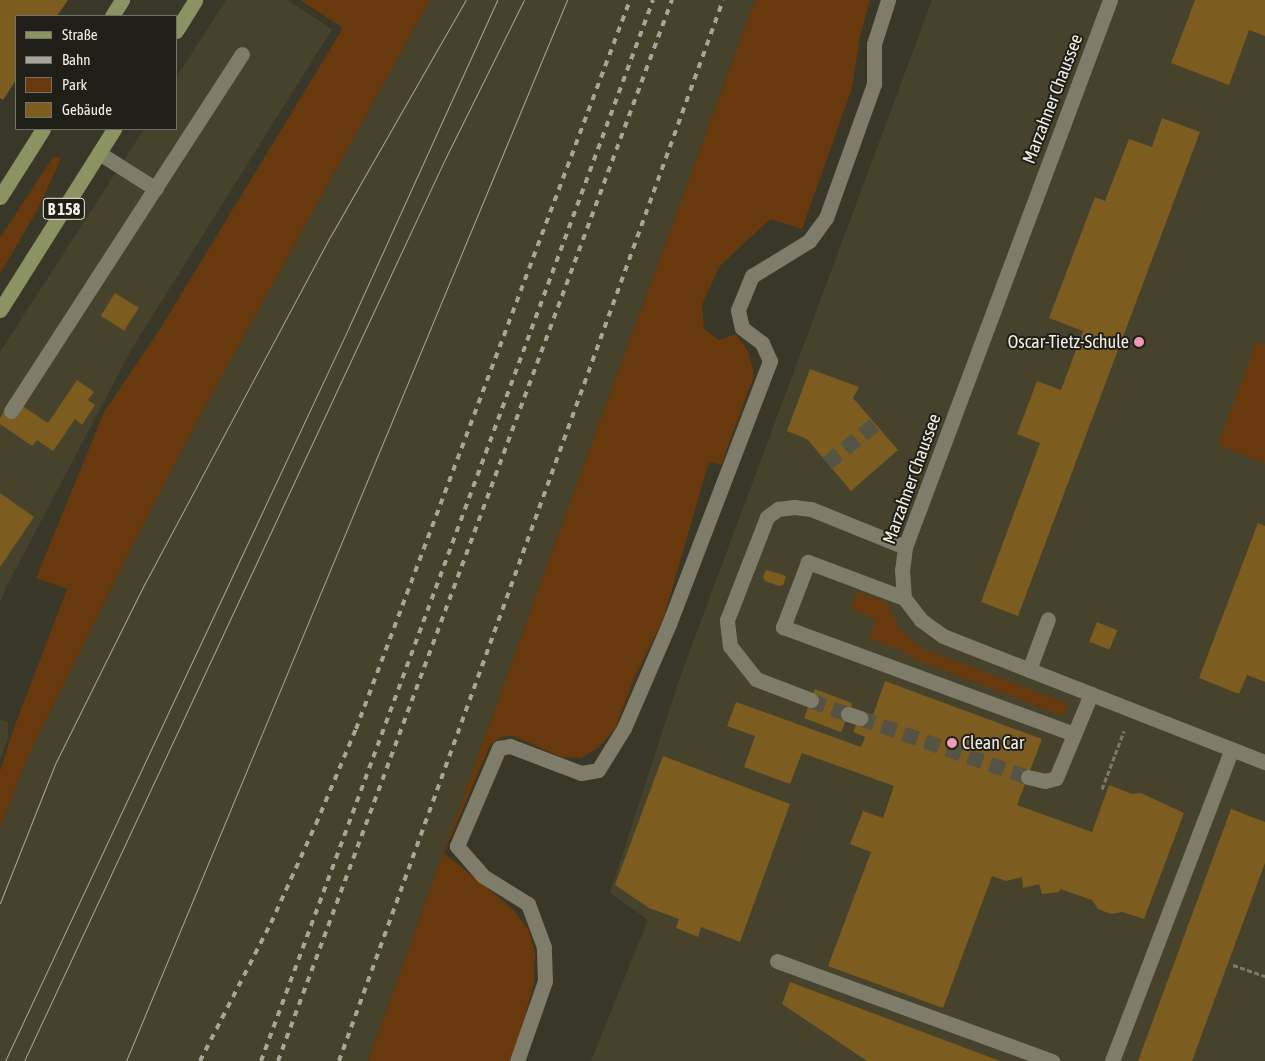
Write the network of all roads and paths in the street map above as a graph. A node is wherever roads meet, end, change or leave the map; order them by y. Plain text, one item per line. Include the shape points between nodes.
1 (122, 0) edge
2 (195, 0) edge
3 (888, 0) edge
4 (1110, 0) edge
5 (113, 15) edge
6 (178, 28) edge
7 (242, 54) dead end
8 (42, 130) edge
9 (113, 130) edge
10 (99, 152) junction
11 (156, 190) junction
12 (0, 197) edge
13 (0, 310) edge
14 (11, 411) dead end
15 (905, 547) junction
16 (904, 598) junction
17 (1048, 619) dead end
18 (1029, 670) junction
19 (1091, 694) junction
20 (811, 700) tunnel mouth
21 (1124, 731) dead end
22 (1074, 734) junction
23 (1232, 749) junction
24 (1265, 762) edge
25 (1028, 777) tunnel mouth
26 (1102, 789) dead end
27 (776, 961) dead end
28 (1233, 965) dead end
29 (1265, 976) edge
30 (516, 1061) edge
31 (1052, 1061) edge
32 (1112, 1061) edge

1 - 5 main road
2 - 6 main road
3 - 30 street via 874,44 874,84 826,218 809,241 752,276 738,310 742,328 762,342 770,361 669,624 624,728 598,770 581,773 510,746 498,748 457,846 483,876 528,904 544,947 545,981
4 - 15 street, Marzahner Chaussee
7 - 11 street
8 - 12 main road
9 - 10 main road, B 158
10 - 11 street
10 - 13 main road, B 158
11 - 14 street
15 - 16 street, Marzahner Chaussee via 902,570
15 - 20 street via 811,509 778,509 767,517 727,620 730,646 756,679
16 - 18 street via 921,620 943,636
16 - 22 street via 808,562 783,627
17 - 18 street
18 - 19 street
19 - 22 street
19 - 23 street
21 - 26 path
22 - 25 street via 1056,778 1045,781
23 - 24 street
23 - 32 street
27 - 31 street
28 - 29 path

